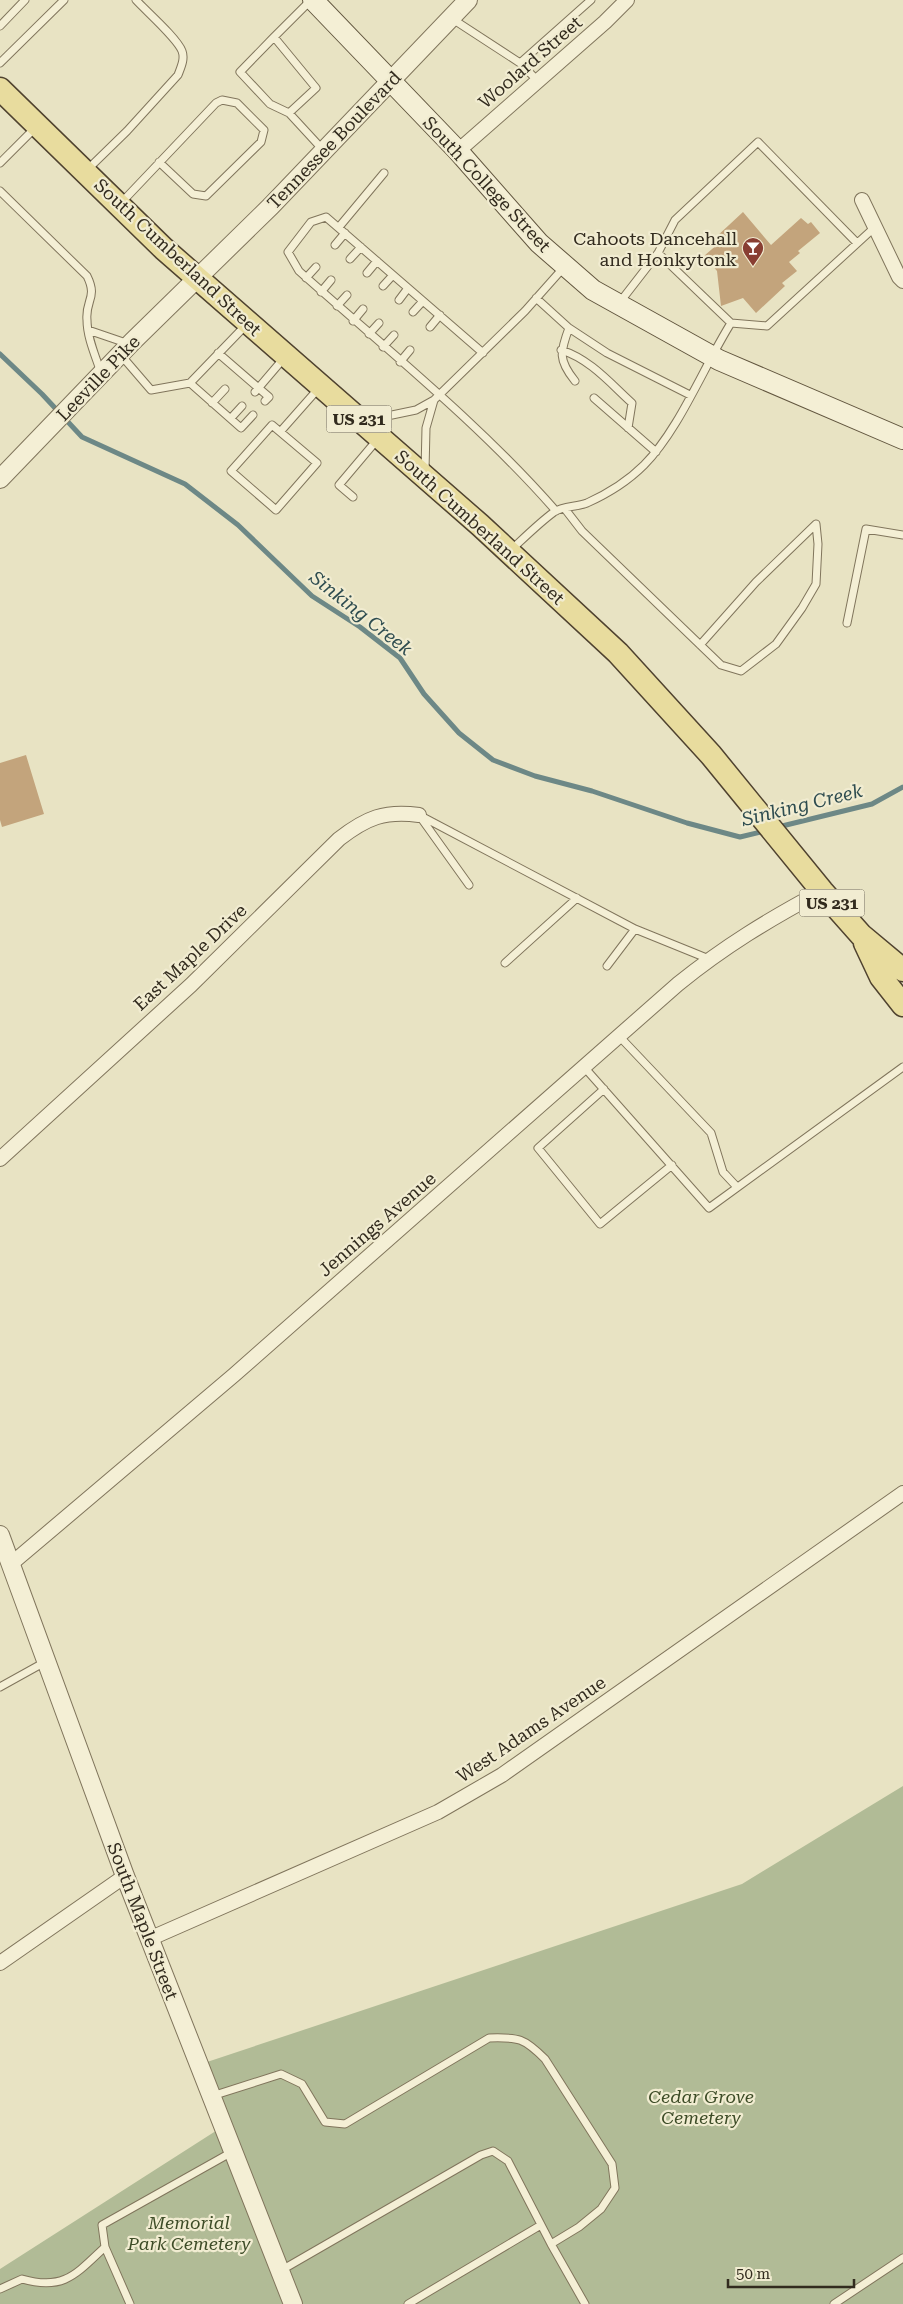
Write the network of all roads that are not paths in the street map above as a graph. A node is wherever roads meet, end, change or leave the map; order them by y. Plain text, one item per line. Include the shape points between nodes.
1 (25, 0) edge
2 (64, 0) edge
3 (136, 0) edge
4 (312, 0) edge
5 (468, 0) edge
6 (591, 0) edge
7 (626, 0) edge
8 (450, 18) junction
9 (0, 26) edge
10 (274, 38) junction
11 (0, 63) edge
12 (520, 63) junction
13 (390, 81) junction
14 (538, 81) junction
15 (0, 89) edge
16 (289, 113) junction
17 (37, 125) junction
18 (324, 151) junction
19 (458, 151) junction
20 (160, 162) junction
21 (0, 163) edge
22 (85, 172) junction
23 (384, 173) dead end
24 (0, 191) edge
25 (862, 200) dead end
26 (119, 205) junction
27 (875, 227) junction
28 (338, 228) junction
29 (345, 233) junction
30 (857, 243) junction
31 (335, 245) dead end
32 (360, 247) junction
33 (658, 254) junction
34 (350, 259) dead end
35 (377, 261) junction
36 (565, 266) junction
37 (316, 267) dead end
38 (367, 273) dead end
39 (393, 275) junction
40 (197, 278) junction
41 (306, 278) junction
42 (331, 280) dead end
43 (903, 281) edge
44 (383, 286) dead end
45 (408, 288) junction
46 (321, 292) junction
47 (347, 295) dead end
48 (536, 298) junction
49 (398, 300) dead end
50 (423, 301) junction
51 (618, 305) junction
52 (337, 306) junction
53 (363, 309) dead end
54 (413, 312) dead end
55 (440, 316) junction
56 (353, 320) junction
57 (379, 322) dead end
58 (248, 323) junction
59 (731, 323) junction
60 (430, 327) dead end
61 (568, 328) junction
62 (88, 330) junction
63 (369, 334) junction
64 (394, 335) dead end
65 (383, 347) junction
66 (125, 349) junction
67 (410, 350) dead end
68 (561, 350) junction
69 (483, 353) junction
70 (218, 354) junction
71 (286, 356) junction
72 (711, 356) junction
73 (400, 362) junction
74 (101, 373) junction
75 (575, 381) dead end
76 (190, 383) junction
77 (320, 386) junction
78 (225, 389) dead end
79 (257, 390) junction
80 (690, 395) junction
81 (436, 397) junction
82 (594, 398) dead end
83 (265, 401) dead end
84 (212, 403) junction
85 (242, 406) dead end
86 (253, 415) dead end
87 (231, 418) junction
88 (362, 422) junction
89 (628, 428) junction
90 (280, 432) junction
91 (380, 437) junction
92 (903, 439) edge
93 (656, 452) junction
94 (424, 476) junction
95 (0, 479) edge
96 (353, 497) dead end
97 (565, 508) junction
98 (556, 511) junction
99 (903, 535) edge
100 (509, 552) junction
101 (847, 623) dead end
102 (700, 645) junction
103 (420, 815) junction
104 (469, 884) dead end
105 (822, 891) junction
106 (577, 898) junction
107 (635, 929) junction
108 (861, 935) junction
109 (709, 959) junction
110 (505, 963) dead end
111 (607, 966) dead end
112 (903, 970) edge
113 (903, 1005) edge
114 (619, 1036) junction
115 (584, 1067) junction
116 (903, 1067) edge
117 (604, 1089) junction
118 (0, 1159) edge
119 (672, 1165) junction
120 (736, 1187) junction
121 (901, 1499) edge
122 (0, 1535) edge
123 (11, 1564) junction
124 (46, 1662) junction
125 (0, 1687) edge
126 (125, 1876) junction
127 (149, 1939) junction
128 (0, 1964) edge
129 (210, 2097) junction
130 (232, 2152) junction
131 (541, 2225) junction
132 (550, 2244) junction
133 (105, 2247) junction
134 (903, 2258) edge
135 (279, 2271) junction
136 (0, 2289) edge
137 (130, 2304) edge
138 (293, 2304) edge
139 (408, 2304) edge
140 (585, 2304) edge
141 (834, 2304) edge

1 - 9 lane
2 - 11 lane
3 - 22 lane via 176,42 182,52 183,63 172,82
4 - 10 lane
4 - 13 main road, South College Street
5 - 8 street, Tennessee Boulevard
6 - 12 lane
7 - 14 street, Woolard Street
8 - 12 lane
8 - 13 street, Tennessee Boulevard
10 - 16 lane via 316,88
10 - 16 lane via 240,72 270,104
12 - 14 lane
13 - 18 street, Tennessee Boulevard
13 - 19 main road, South College Street
14 - 19 street, Woolard Street
15 - 17 main road, South Cumberland Street / US 231
16 - 18 lane
17 - 21 lane
17 - 22 main road, South Cumberland Street / US 231
18 - 40 street, Tennessee Boulevard
19 - 36 main road, South College Street via 539,243
20 - 20 lane via 222,100 237,103 264,130 261,142 206,196 193,194
20 - 26 lane
22 - 26 main road, South Cumberland Street / US 231
23 - 28 lane
24 - 62 lane via 87,276 92,286 86,319
25 - 27 street
26 - 40 main road, South Cumberland Street / US 231
27 - 30 lane
27 - 43 street
28 - 29 lane
28 - 41 lane via 326,217 311,222 288,252 298,271
29 - 31 lane
29 - 32 lane
30 - 33 lane via 758,142 676,220
30 - 59 lane via 767,326
32 - 34 lane
32 - 35 lane
33 - 51 lane
33 - 59 lane
35 - 38 lane
35 - 39 lane
36 - 48 lane
36 - 51 main road, South College Street via 593,290
37 - 41 lane
39 - 44 lane
39 - 45 lane
40 - 58 main road, South Cumberland Street / US 231
40 - 66 street, Leeville Pike
41 - 46 lane
42 - 46 lane
45 - 49 lane
45 - 50 lane
46 - 52 lane
47 - 52 lane
48 - 61 lane
48 - 69 lane
50 - 54 lane
50 - 55 lane
51 - 72 main road, South College Street
52 - 56 lane
53 - 56 lane
55 - 60 lane
55 - 69 lane
56 - 63 lane
57 - 63 lane
58 - 70 lane
58 - 71 main road, South Cumberland Street / US 231
59 - 72 lane
61 - 68 lane
61 - 80 lane via 623,362
62 - 66 lane
62 - 74 lane
63 - 65 lane
64 - 65 lane
65 - 73 lane
66 - 74 street, Leeville Pike
66 - 76 lane via 151,390
67 - 73 lane
68 - 75 lane via 563,366
68 - 89 lane via 577,355 592,366 632,403
69 - 81 lane
70 - 76 lane
70 - 79 lane
71 - 77 main road, South Cumberland Street / US 231
71 - 79 lane
72 - 80 lane
72 - 92 main road, South College Street
73 - 81 lane
74 - 95 street, Leeville Pike
76 - 84 lane
77 - 88 main road, South Cumberland Street / US 231
77 - 90 lane
78 - 84 lane
79 - 83 lane via 269,397
80 - 93 lane
81 - 88 lane via 416,410
81 - 94 lane via 426,428
81 - 98 lane
82 - 89 lane
84 - 87 lane
85 - 87 lane
86 - 87 lane via 241,428
88 - 91 main road, South Cumberland Street / US 231
89 - 93 lane
90 - 90 lane via 272,425 232,471 276,510 317,463
91 - 94 main road, South Cumberland Street / US 231
91 - 96 lane via 340,485
93 - 97 lane via 616,486 586,503
94 - 100 main road, South Cumberland Street / US 231
97 - 98 lane
97 - 102 lane via 582,531
98 - 100 lane
99 - 101 lane via 866,530
100 - 105 main road, South Cumberland Street / US 231 via 618,653 711,755
102 - 102 lane via 721,665 741,671 776,644 816,584 816,524 756,582
103 - 104 lane
103 - 106 lane
103 - 118 street, East Maple Drive via 401,812 371,818 339,839 191,985
105 - 108 main road, South Cumberland Street / US 231
105 - 109 street, Jennings Avenue via 773,917
106 - 107 lane
106 - 110 lane
107 - 109 lane
107 - 111 lane
108 - 112 main road, South Cumberland Street / US 231
108 - 113 main road, South Cumberland Street / US 231 via 882,977
109 - 114 street, Jennings Avenue
114 - 115 street, Jennings Avenue
114 - 120 lane via 711,1133 723,1172
115 - 117 lane
115 - 123 street, Jennings Avenue via 213,1393
116 - 120 lane
117 - 119 lane
117 - 119 lane via 538,1148 600,1224
119 - 120 lane via 709,1208
121 - 127 street, West Adams Avenue via 508,1770 438,1812
122 - 123 street, South Maple Street
123 - 124 street, South Maple Street
124 - 125 lane
124 - 126 street, South Maple Street
126 - 127 street, South Maple Street
126 - 128 street
127 - 129 street, South Maple Street
129 - 130 street, South Maple Street
129 - 132 lane via 280,2074 302,2084 325,2122 345,2124 489,2038 514,2037 531,2044 545,2058 612,2164 615,2188 601,2209
130 - 133 lane via 102,2225
130 - 135 street, South Maple Street
131 - 132 lane
131 - 135 lane via 508,2161 493,2151
131 - 139 lane
132 - 140 lane
133 - 136 lane via 73,2277 40,2284 22,2279
133 - 137 lane
134 - 141 lane
135 - 138 street, South Maple Street

